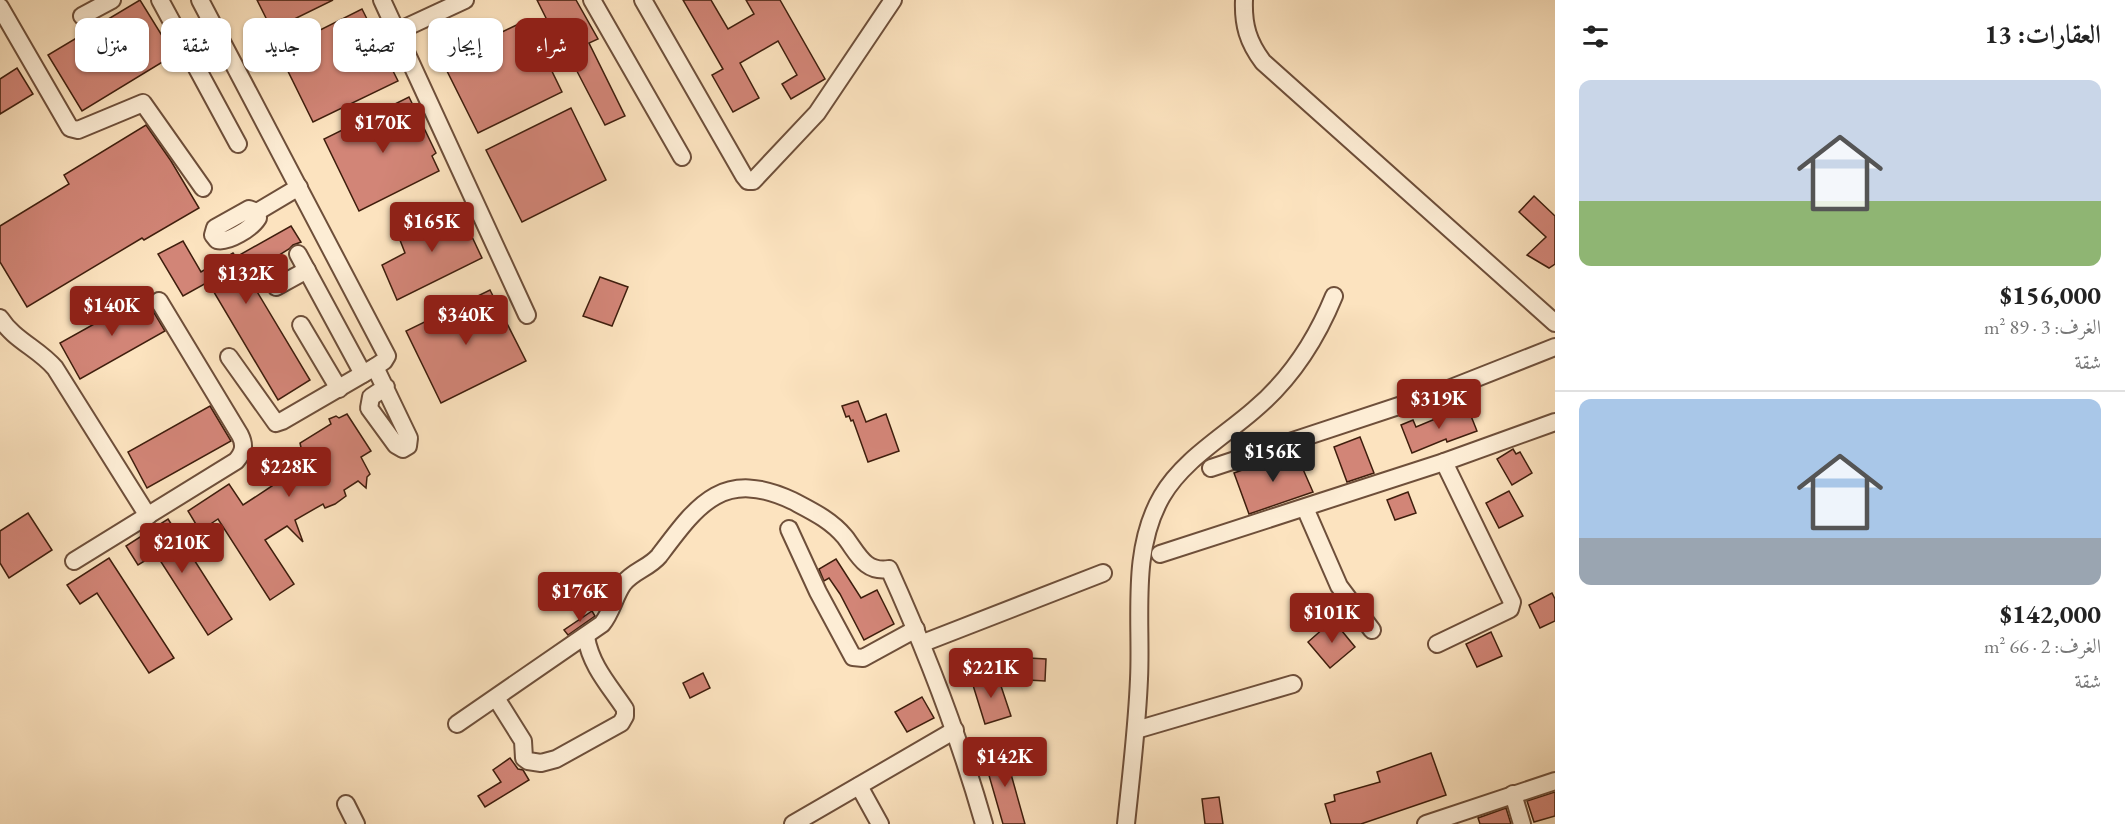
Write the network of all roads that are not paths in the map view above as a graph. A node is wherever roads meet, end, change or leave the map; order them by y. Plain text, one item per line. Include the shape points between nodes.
1 (112, 0) edge
2 (160, 0) edge
3 (200, 0) edge
4 (382, 0) edge
5 (465, 0) edge
6 (643, 0) edge
7 (893, 0) edge
8 (1244, 0) edge
9 (595, 1) edge
10 (0, 7) edge
11 (82, 16) dead end
12 (390, 18) edge
13 (416, 23) edge
14 (415, 72) edge
15 (238, 144) dead end
16 (682, 157) dead end
17 (299, 187) junction
18 (203, 188) dead end
19 (257, 212) dead end
20 (298, 254) dead end
21 (307, 270) junction
22 (276, 287) dead end
23 (1334, 296) dead end
24 (159, 302) dead end
25 (527, 315) dead end
26 (0, 318) edge
27 (1554, 321) edge
28 (301, 325) dead end
29 (1555, 347) edge
30 (229, 357) dead end
31 (369, 371) junction
32 (386, 387) dead end
33 (339, 389) junction
34 (1555, 422) edge
35 (1444, 462) junction
36 (1211, 468) dead end
37 (1305, 508) junction
38 (148, 516) junction
39 (789, 529) dead end
40 (1160, 554) dead end
41 (74, 561) dead end
42 (1103, 573) dead end
43 (1372, 630) dead end
44 (919, 636) junction
45 (586, 637) junction
46 (1437, 644) dead end
47 (1293, 684) dead end
48 (496, 698) junction
49 (458, 724) dead end
50 (955, 730) junction
51 (1136, 730) junction
52 (1555, 781) edge
53 (859, 786) junction
54 (1514, 794) junction
55 (346, 804) dead end
56 (356, 824) edge
57 (793, 824) edge
58 (880, 824) edge
59 (984, 824) edge
60 (1126, 824) edge
61 (1426, 824) edge
62 (1522, 824) edge

1 - 11 street
2 - 15 street
3 - 17 street
4 - 12 street
5 - 13 street
6 - 7 street via 748,181 753,181 817,113
8 - 27 street via 1246,33 1263,62
9 - 16 street
10 - 18 street via 70,128 78,130 143,104
14 - 25 street
17 - 19 street
17 - 31 street via 387,353 384,361
20 - 21 street
21 - 22 street
21 - 31 street
23 - 51 street via 1309,348 1293,369 1255,410 1176,477 1152,516 1141,565
24 - 38 street via 243,446 236,461
26 - 38 street via 17,338 55,368
28 - 33 street
29 - 36 street via 1441,392
30 - 33 street via 276,423
31 - 32 street
31 - 33 street
34 - 35 street
35 - 37 street
35 - 46 street via 1512,602 1510,609
37 - 40 street
37 - 43 street via 1339,586
38 - 41 street
39 - 44 street via 853,657 863,658
42 - 44 street
44 - 45 street via 890,569 873,568 862,562 838,530 815,512 775,493 747,488 716,495 697,509 651,563 626,580 608,617
44 - 50 street
45 - 48 street
45 - 48 street via 599,672 625,709 621,723 556,759 533,763 524,758 523,741
47 - 51 street
48 - 49 street
50 - 53 street
50 - 59 street
51 - 60 street
52 - 54 street
53 - 57 street
53 - 58 street
54 - 61 street
54 - 62 street
55 - 56 street

